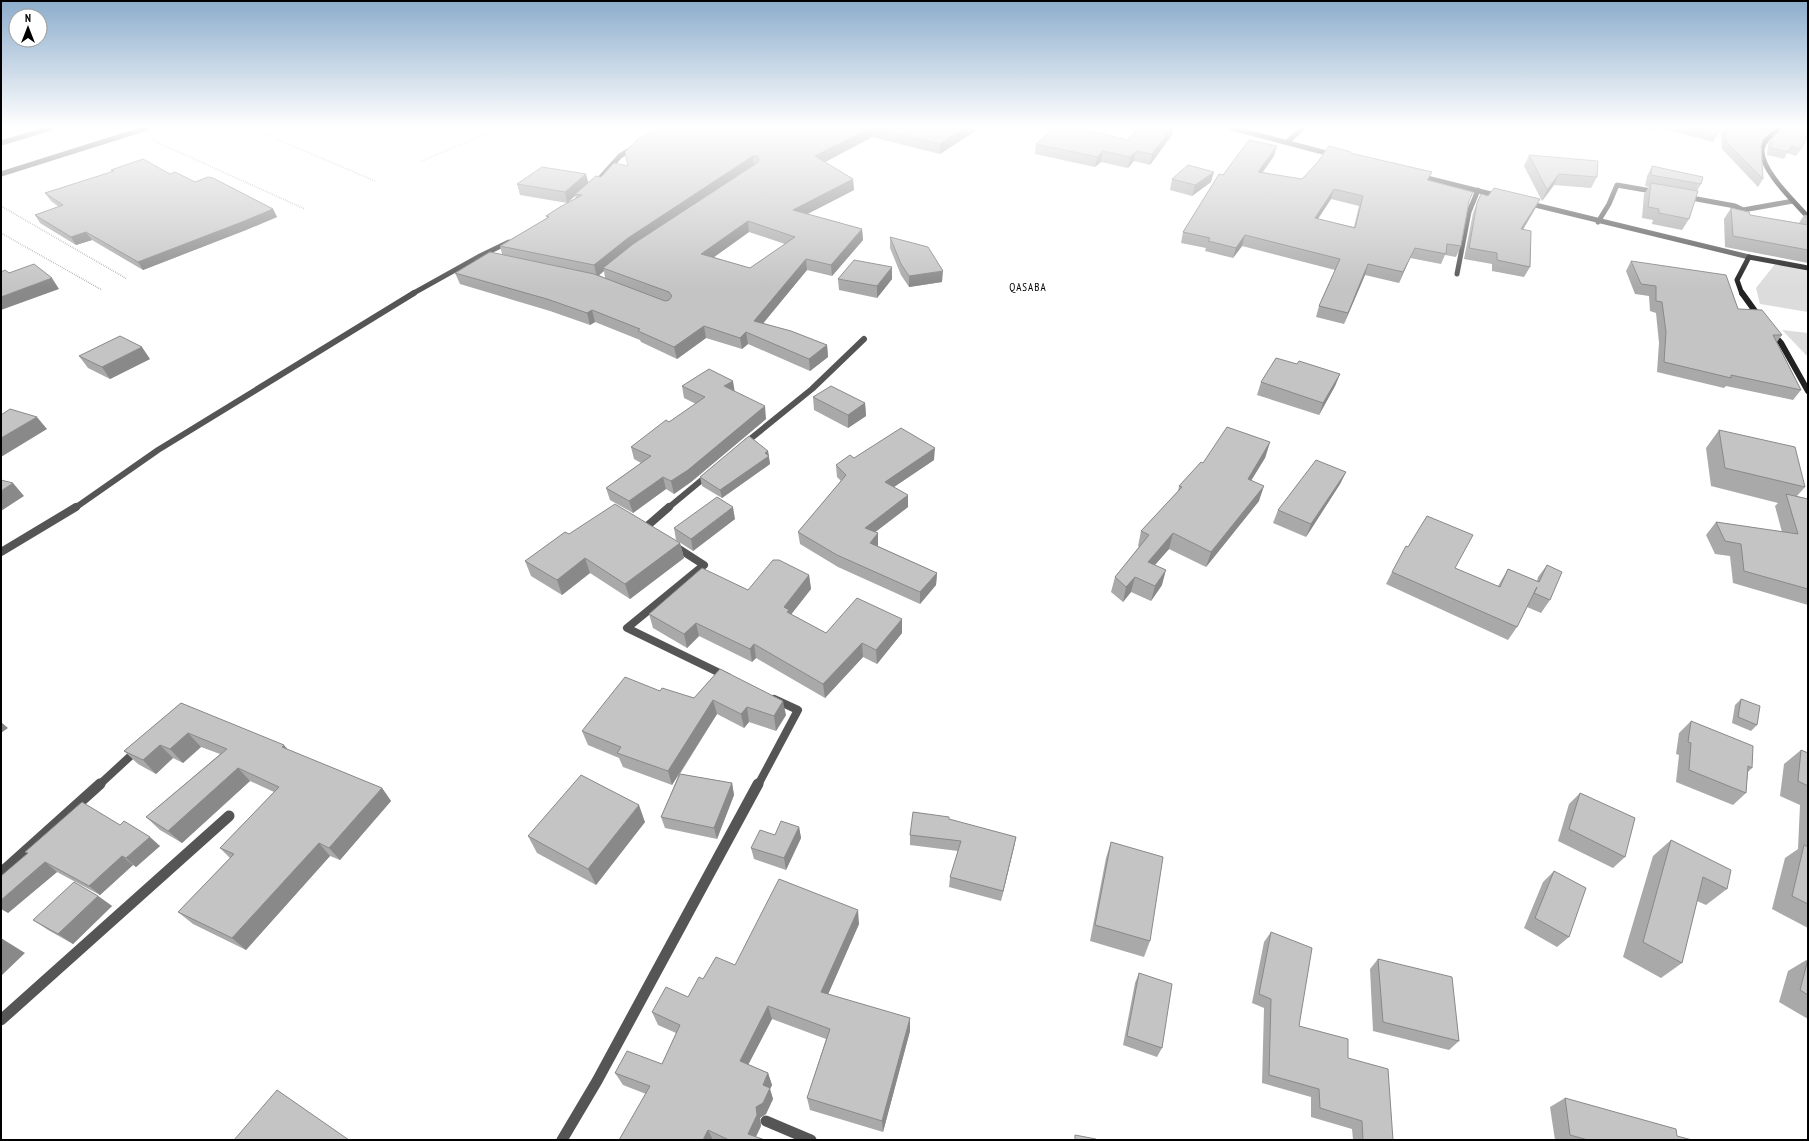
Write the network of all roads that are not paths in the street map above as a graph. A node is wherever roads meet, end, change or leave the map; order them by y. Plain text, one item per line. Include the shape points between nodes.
1 (596, 181) edge
2 (1441, 181) edge
3 (1778, 181) edge
4 (1478, 190) junction
5 (586, 192) edge
6 (1665, 194) edge
7 (1680, 196) edge
8 (1507, 198) edge
9 (1793, 201) junction
10 (1522, 202) edge
11 (1805, 209) edge
12 (1808, 216) edge
13 (1598, 222) junction
14 (514, 240) edge
15 (480, 256) junction
16 (1749, 256) junction
17 (494, 259) edge
18 (1808, 268) edge
19 (1457, 274) dead end
20 (864, 339) dead end
21 (1808, 391) edge
22 (738, 450) edge
23 (719, 465) edge
24 (1, 552) edge
25 (734, 680) edge
26 (763, 693) edge
27 (143, 744) edge
28 (229, 816) dead end
29 (1, 873) edge
30 (1, 1020) edge
31 (766, 1121) dead end
32 (562, 1140) edge
33 (812, 1140) edge

1 - 5 street
2 - 4 street
3 - 9 street
4 - 8 street
4 - 19 street via 1469,212
6 - 13 street via 1618,185
7 - 9 street via 1735,206 1743,210
9 - 11 street
10 - 13 street
11 - 12 street
13 - 16 street
14 - 15 street
15 - 17 street
15 - 24 street via 158,450 82,504
16 - 18 street
16 - 21 street via 1737,280 1743,296 1781,343
20 - 22 street via 812,389
23 - 25 street via 646,527 704,565 627,628
26 - 32 street via 798,710 598,1081
27 - 29 street
28 - 30 street
31 - 33 street

